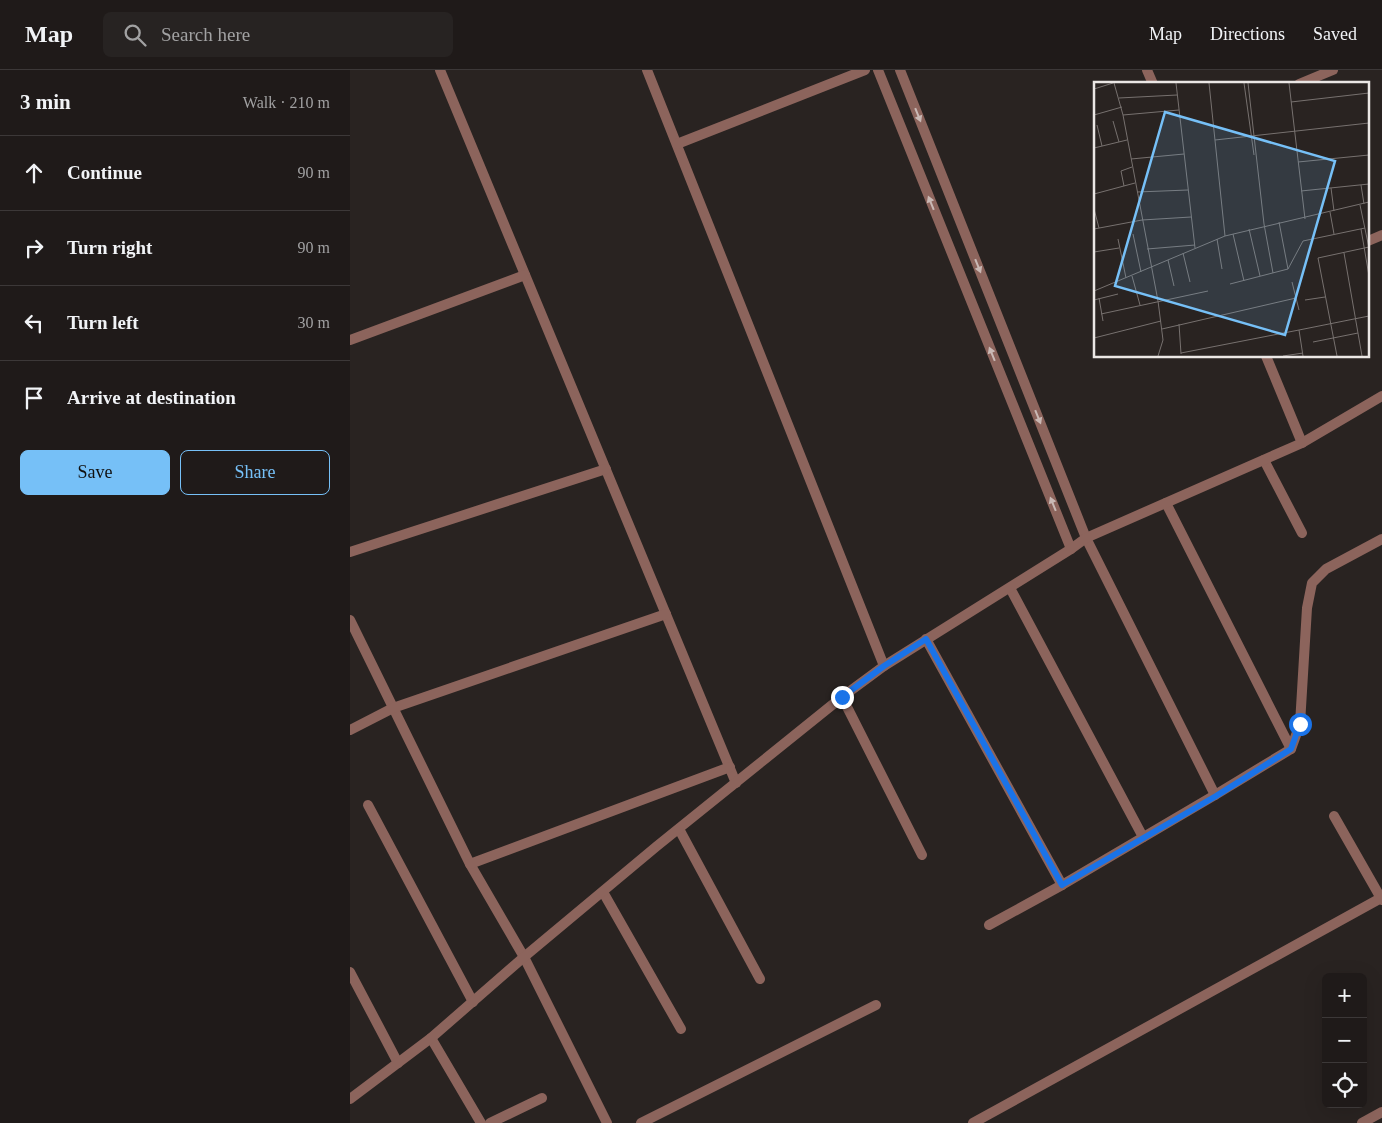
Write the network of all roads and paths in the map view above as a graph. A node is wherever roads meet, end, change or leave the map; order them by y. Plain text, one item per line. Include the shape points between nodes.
1 (440, 70) edge
2 (646, 70) edge
3 (864, 70) edge
4 (878, 70) edge
5 (900, 70) edge
6 (1147, 70) edge
7 (1333, 70) edge
8 (1152, 82) edge
9 (1304, 82) edge
10 (677, 144) junction
11 (1382, 235) edge
12 (1369, 241) edge
13 (525, 275) junction
14 (350, 340) edge
15 (1267, 358) edge
16 (1382, 396) edge
17 (1302, 443) junction
18 (1264, 460) junction
19 (606, 469) junction
20 (1166, 503) junction
21 (1302, 533) dead end
22 (1086, 538) junction
23 (1382, 539) edge
24 (1071, 550) junction
25 (350, 552) edge
26 (1010, 588) junction
27 (666, 614) junction
28 (350, 620) edge
29 (926, 639) junction
30 (884, 666) junction
31 (842, 697) junction
32 (393, 708) junction
33 (350, 730) edge
34 (1291, 749) junction
35 (730, 767) junction
36 (736, 783) junction
37 (1216, 796) junction
38 (368, 805) dead end
39 (1334, 816) dead end
40 (678, 829) junction
41 (1143, 837) junction
42 (922, 854) dead end
43 (470, 864) junction
44 (1062, 885) junction
45 (603, 892) junction
46 (1382, 899) edge
47 (989, 925) dead end
48 (524, 957) junction
49 (350, 972) edge
50 (760, 980) dead end
51 (473, 1002) junction
52 (876, 1005) dead end
53 (681, 1029) dead end
54 (431, 1038) junction
55 (398, 1063) junction
56 (350, 1098) edge
57 (542, 1098) dead end
58 (1382, 1112) edge
59 (481, 1123) edge
60 (490, 1123) edge
61 (608, 1123) edge
62 (641, 1123) edge
63 (973, 1123) edge
64 (1362, 1123) edge

1 - 13 street
2 - 10 street
3 - 10 street
24 -> 4 street
5 -> 22 street
6 - 8 street
7 - 9 street
10 - 30 street
11 - 12 street
13 - 14 street
13 - 19 street
15 - 17 street
16 - 17 street
17 - 18 street
18 - 20 street
18 - 21 street
19 - 25 street
19 - 27 street
20 - 22 street
20 - 34 street
22 - 24 street
22 - 37 street
23 - 34 street via 1326,569 1312,583 1307,608 1300,724
24 - 26 street
26 - 29 street
26 - 41 street
27 - 32 street
27 - 35 street
28 - 32 street
29 - 30 street
29 - 44 street
30 - 31 street
31 - 36 street
31 - 42 street
32 - 33 street
32 - 43 street
34 - 37 street
35 - 36 street
35 - 43 street
36 - 40 street
37 - 41 street
38 - 51 street
39 - 46 street
40 - 45 street
40 - 50 street
41 - 44 street
43 - 48 street
44 - 47 street
45 - 48 street
45 - 53 street
46 - 63 street
48 - 51 street
48 - 61 street
49 - 55 street
51 - 54 street
52 - 62 street
54 - 55 street
54 - 59 street
55 - 56 street
57 - 60 street
58 - 64 street

